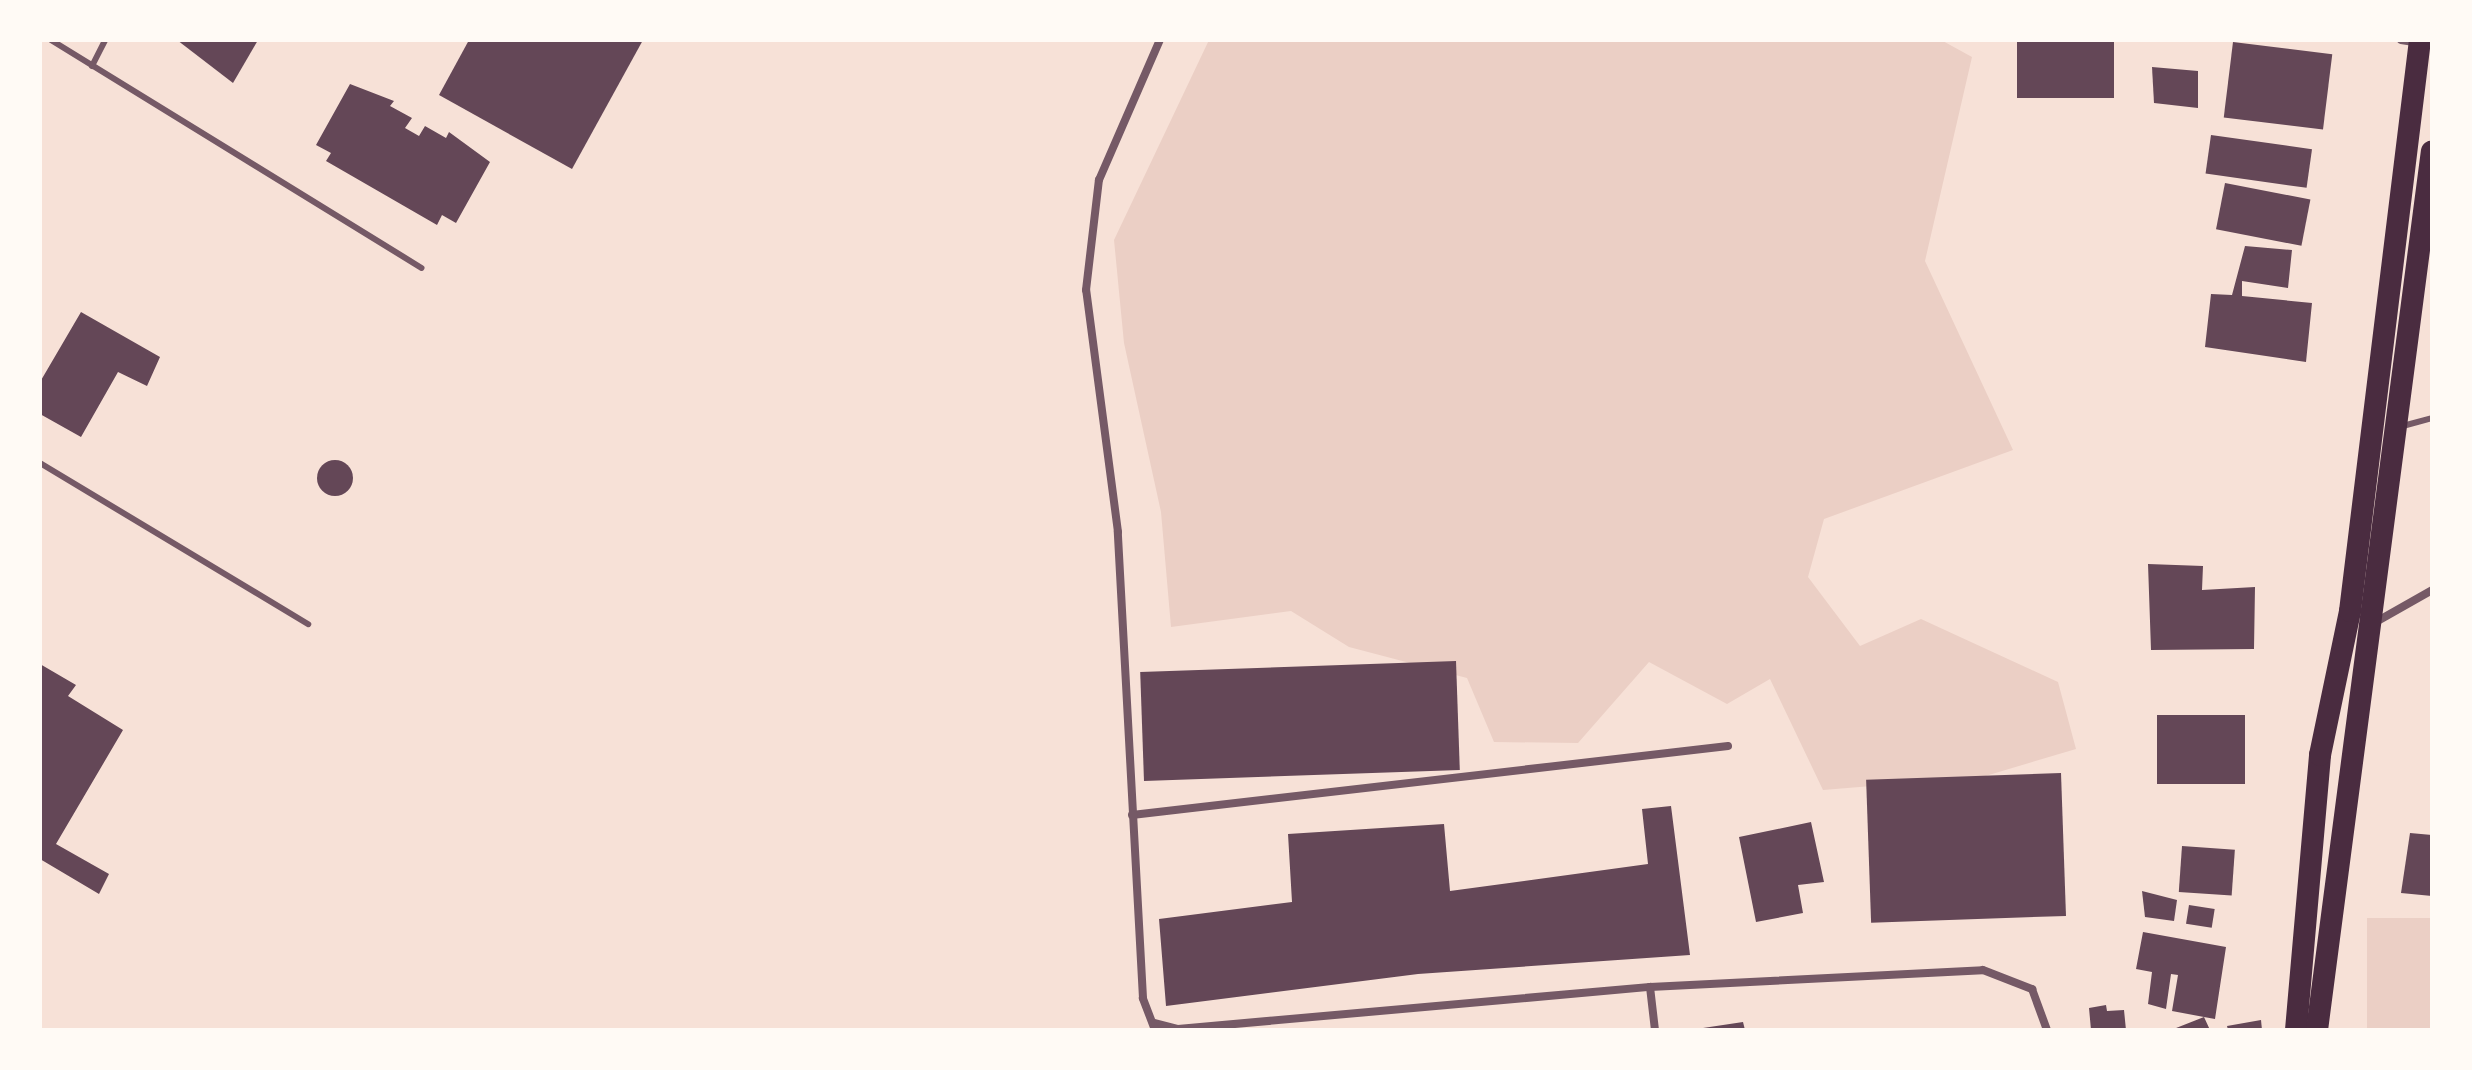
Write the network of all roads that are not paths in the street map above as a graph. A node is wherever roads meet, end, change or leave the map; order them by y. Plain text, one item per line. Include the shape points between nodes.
1 (51, 40) edge
2 (105, 40) edge
3 (1160, 40) edge
4 (2413, 41) edge
5 (92, 66) junction
6 (2432, 151) edge
7 (2430, 187) edge
8 (422, 268) dead end
9 (2432, 418) edge
10 (2396, 428) junction
11 (40, 463) edge
12 (2432, 590) edge
13 (308, 624) dead end
14 (2370, 625) junction
15 (1728, 746) dead end
16 (1132, 815) junction
17 (1650, 987) junction
18 (1154, 1026) edge
19 (1655, 1030) edge
20 (2047, 1030) edge
21 (2296, 1030) edge
22 (2317, 1030) edge

1 - 5 lane
2 - 5 lane
3 - 16 street via 1099,180 1088,238 1086,290 1118,532
4 - 21 highway via 2350,611 2320,755
5 - 8 lane
6 - 7 highway
7 - 10 highway
9 - 10 lane
10 - 14 highway
11 - 13 lane
12 - 14 street
14 - 22 highway
15 - 16 street
16 - 18 street via 1143,998
17 - 18 street via 1178,1029
17 - 19 street
17 - 20 street via 1983,970 2032,989

